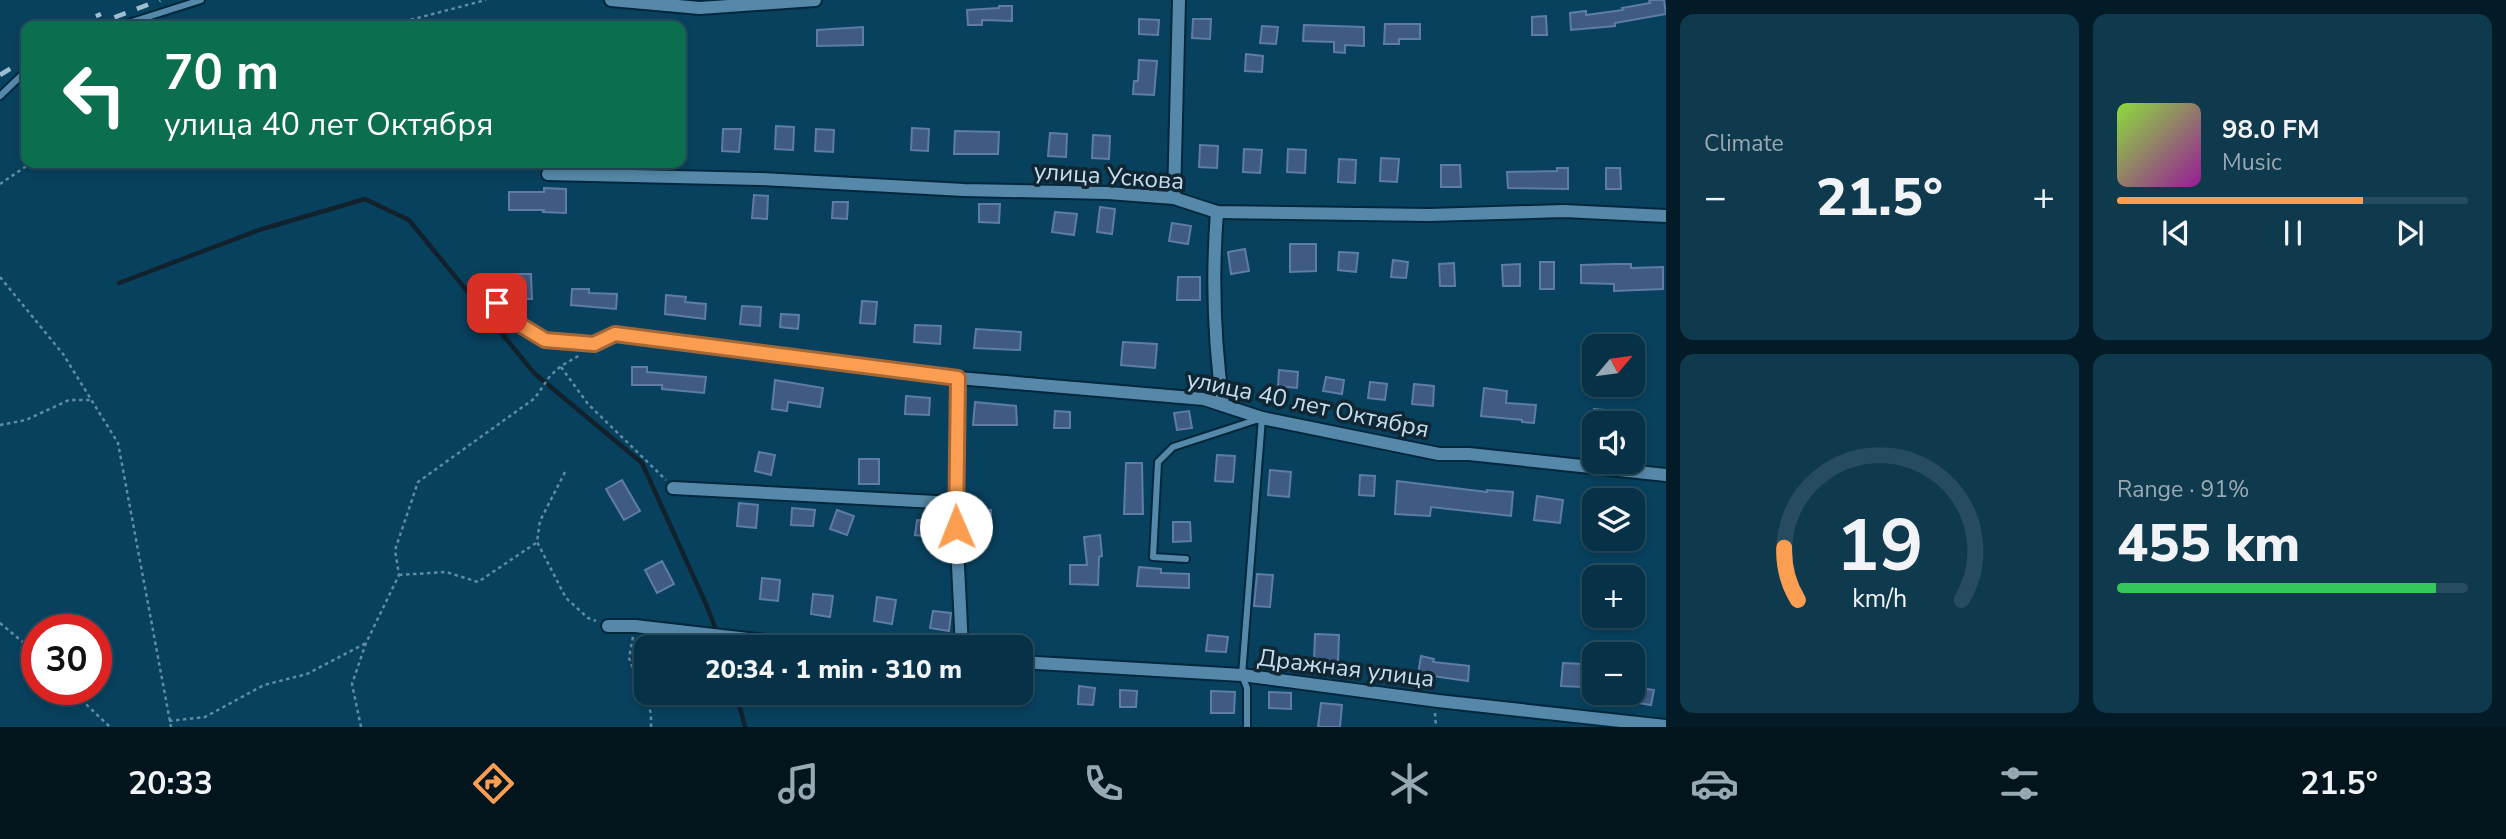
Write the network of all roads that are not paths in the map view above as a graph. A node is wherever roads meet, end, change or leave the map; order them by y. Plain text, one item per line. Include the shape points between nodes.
1 (201, 0) edge
2 (611, 0) edge
3 (815, 0) edge
4 (1179, 0) edge
5 (135, 21) edge
6 (21, 76) edge
7 (0, 96) edge
8 (548, 174) dead end
9 (1174, 198) junction
10 (1217, 212) junction
11 (1666, 216) edge
12 (497, 303) dead end
13 (958, 378) junction
14 (1223, 405) junction
15 (1262, 418) junction
16 (1666, 475) edge
17 (673, 488) road end
18 (955, 503) junction
19 (1186, 559) dead end
20 (608, 626) road end
21 (713, 635) edge
22 (960, 635) edge
23 (1033, 663) edge
24 (1242, 675) junction
25 (1666, 726) edge
26 (1247, 727) edge

1 - 5 lane
2 - 3 street via 700,8
4 - 9 street
6 - 7 lane
8 - 9 street, улица Ускова
9 - 10 street, улица Ускова
10 - 11 street, улица Ускова via 1429,215 1564,211
10 - 14 street via 1213,266
12 - 13 street, улица 40 лет Октября via 545,340 594,344 615,334
13 - 14 street, улица 40 лет Октября via 1204,399
13 - 18 street
14 - 15 street, улица 40 лет Октября
15 - 16 street, улица 40 лет Октября via 1439,454
15 - 19 lane via 1173,447 1158,462 1153,557
15 - 24 lane
17 - 18 street
18 - 22 street
20 - 21 street
23 - 24 street, Дражная улица
24 - 25 street, Дражная улица
24 - 26 lane via 1247,688

